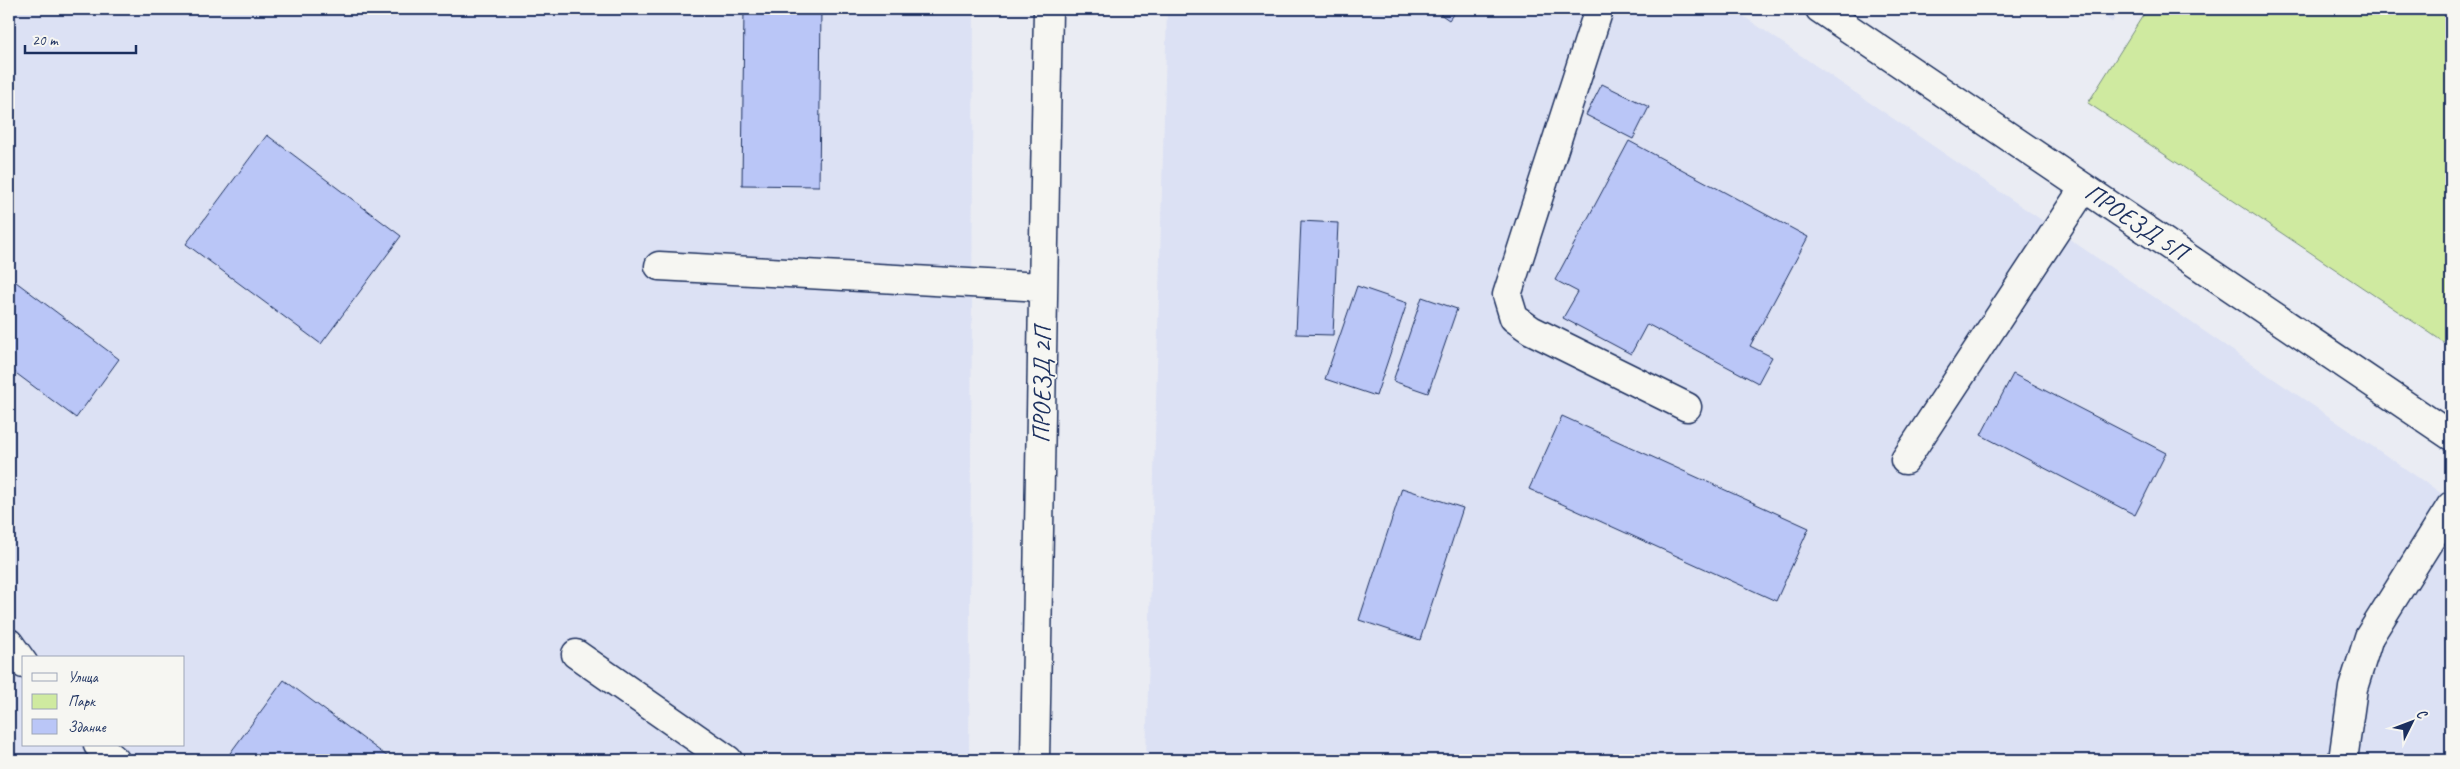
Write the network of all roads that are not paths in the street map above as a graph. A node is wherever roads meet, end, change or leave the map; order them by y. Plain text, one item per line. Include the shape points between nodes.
1 (1048, 9) edge
2 (1600, 9) edge
3 (1820, 9) edge
4 (2084, 188) junction
5 (658, 266) dead end
6 (1043, 287) junction
7 (1688, 407) dead end
8 (2451, 436) edge
9 (1905, 460) dead end
10 (2451, 506) edge
11 (9, 643) edge
12 (576, 654) dead end
13 (22, 661) edge
14 (99, 746) edge
15 (115, 760) edge
16 (728, 760) edge
17 (1035, 760) edge
18 (2342, 760) edge

1 - 6 street, ПРОЕЗД 2П
2 - 7 street via 1508,295 1514,318 1531,330
3 - 4 street, ПРОЕЗД 5П
4 - 8 street, ПРОЕЗД 5П
4 - 9 street
5 - 6 street
6 - 17 street, ПРОЕЗД 2П
10 - 18 street via 2368,637 2353,688
11 - 13 street
12 - 16 street
14 - 15 street

